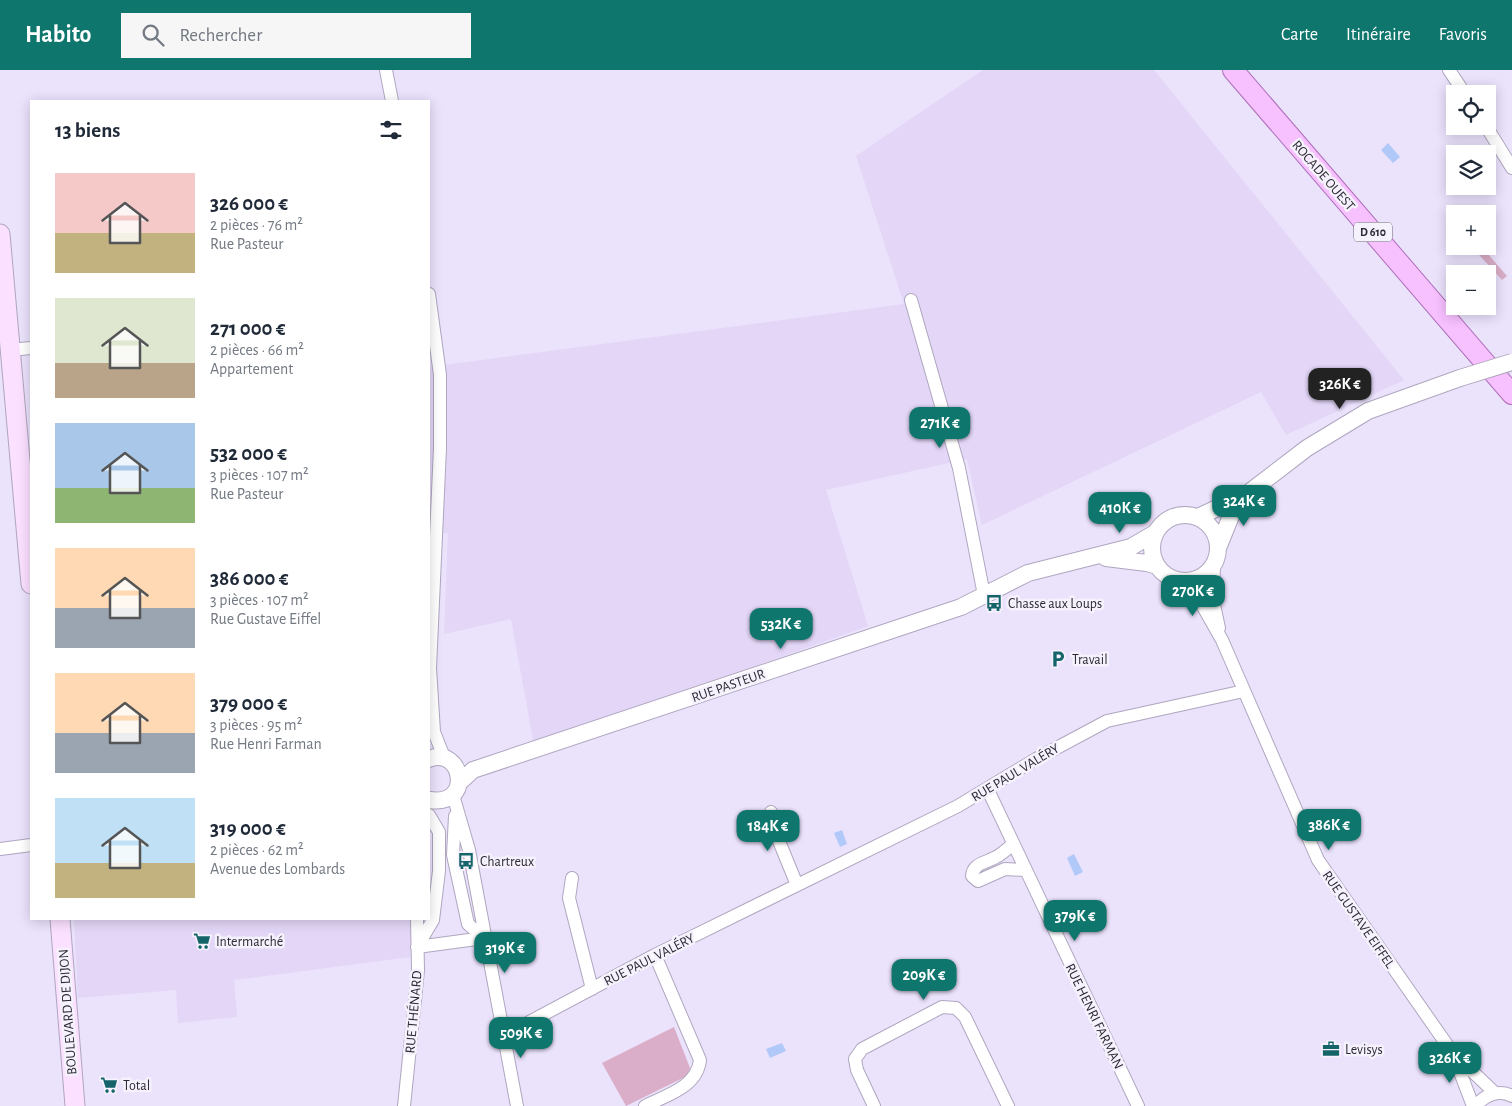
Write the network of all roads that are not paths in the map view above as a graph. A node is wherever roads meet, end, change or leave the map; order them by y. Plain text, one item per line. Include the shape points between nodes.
1 (386, 70) edge
2 (1233, 70) edge
3 (1449, 70) edge
4 (1459, 85) edge
5 (392, 100) edge
6 (1492, 135) edge
7 (1512, 168) edge
8 (0, 234) edge
9 (911, 300) dead end
10 (430, 313) edge
11 (30, 348) edge
12 (10, 350) junction
13 (1512, 362) edge
14 (1512, 394) edge
15 (1247, 494) junction
16 (1198, 517) junction
17 (1155, 533) junction
18 (1216, 555) junction
19 (1094, 557) junction
20 (1157, 566) junction
21 (30, 573) edge
22 (1181, 581) junction
23 (984, 595) junction
24 (1222, 640) junction
25 (1244, 691) junction
26 (434, 732) junction
27 (430, 744) edge
28 (442, 760) edge
29 (473, 770) junction
30 (988, 790) junction
31 (456, 796) junction
32 (430, 800) edge
33 (771, 812) dead end
34 (430, 817) edge
35 (30, 844) edge
36 (1013, 844) junction
37 (0, 849) edge
38 (1025, 870) junction
39 (572, 878) dead end
40 (797, 885) junction
41 (60, 920) edge
42 (417, 920) edge
43 (484, 938) junction
44 (417, 947) junction
45 (655, 955) junction
46 (592, 989) junction
47 (503, 1036) junction
48 (1452, 1052) junction
49 (1495, 1093) junction
50 (1512, 1096) edge
51 (74, 1106) edge
52 (404, 1106) edge
53 (517, 1106) edge
54 (645, 1106) edge
55 (874, 1106) edge
56 (1008, 1106) edge
57 (1138, 1106) edge
58 (1474, 1106) edge

1 - 5 street
2 - 14 main road, ROCADE OUEST / D 610
3 - 4 street
6 - 7 street
8 - 12 main road
9 - 23 street via 959,468
10 - 26 street via 440,375 430,668
11 - 12 street
12 - 21 main road
13 - 15 street, bridge via 1368,411 1306,448
15 - 16 street
15 - 18 street via 1231,516
16 - 17 street via 1178,515
16 - 18 street via 1212,530
17 - 19 street, RUE PASTEUR via 1130,547
17 - 20 street via 1152,550
18 - 22 street via 1200,577
18 - 24 street, RUE GUSTAVE EIFFEL via 1213,600
19 - 20 street, RUE PASTEUR via 1147,562
19 - 23 street, RUE PASTEUR via 1028,573
20 - 22 street
22 - 24 street, RUE GUSTAVE EIFFEL via 1201,603
23 - 29 street, RUE PASTEUR via 960,607
24 - 25 street, RUE GUSTAVE EIFFEL
25 - 30 street, RUE PAUL VALÉRY via 1107,721 1036,759
25 - 48 street, RUE GUSTAVE EIFFEL via 1318,860
26 - 27 street
26 - 28 street
28 - 29 street
28 - 31 street via 459,774
29 - 31 street, RUE PASTEUR
30 - 36 street, RUE HENRI FARMAN
30 - 40 street, RUE PAUL VALÉRY
31 - 32 street via 442,801
31 - 43 street via 452,856 468,924
33 - 40 street via 772,824
34 - 44 street via 439,832 439,871 433,920
35 - 37 street
36 - 38 street, RUE HENRI FARMAN
36 - 38 street via 997,857 977,866 972,876 978,881 1005,869
38 - 57 street, RUE HENRI FARMAN
39 - 46 street via 569,898
40 - 45 street, RUE PAUL VALÉRY
41 - 51 main road, BOULEVARD DE DIJON
42 - 44 street, RUE THÉNARD
43 - 44 street
43 - 47 street
44 - 52 street, RUE THÉNARD via 418,970
45 - 46 street, RUE PAUL VALÉRY
45 - 54 street via 700,1060 694,1079
46 - 47 street, RUE PAUL VALÉRY
47 - 53 street
48 - 49 street, RUE GUSTAVE EIFFEL
48 - 58 street, RUE GUSTAVE EIFFEL
49 - 50 street
49 - 58 street
55 - 56 street via 857,1070 855,1059 858,1054 942,1007 956,1008 965,1017

